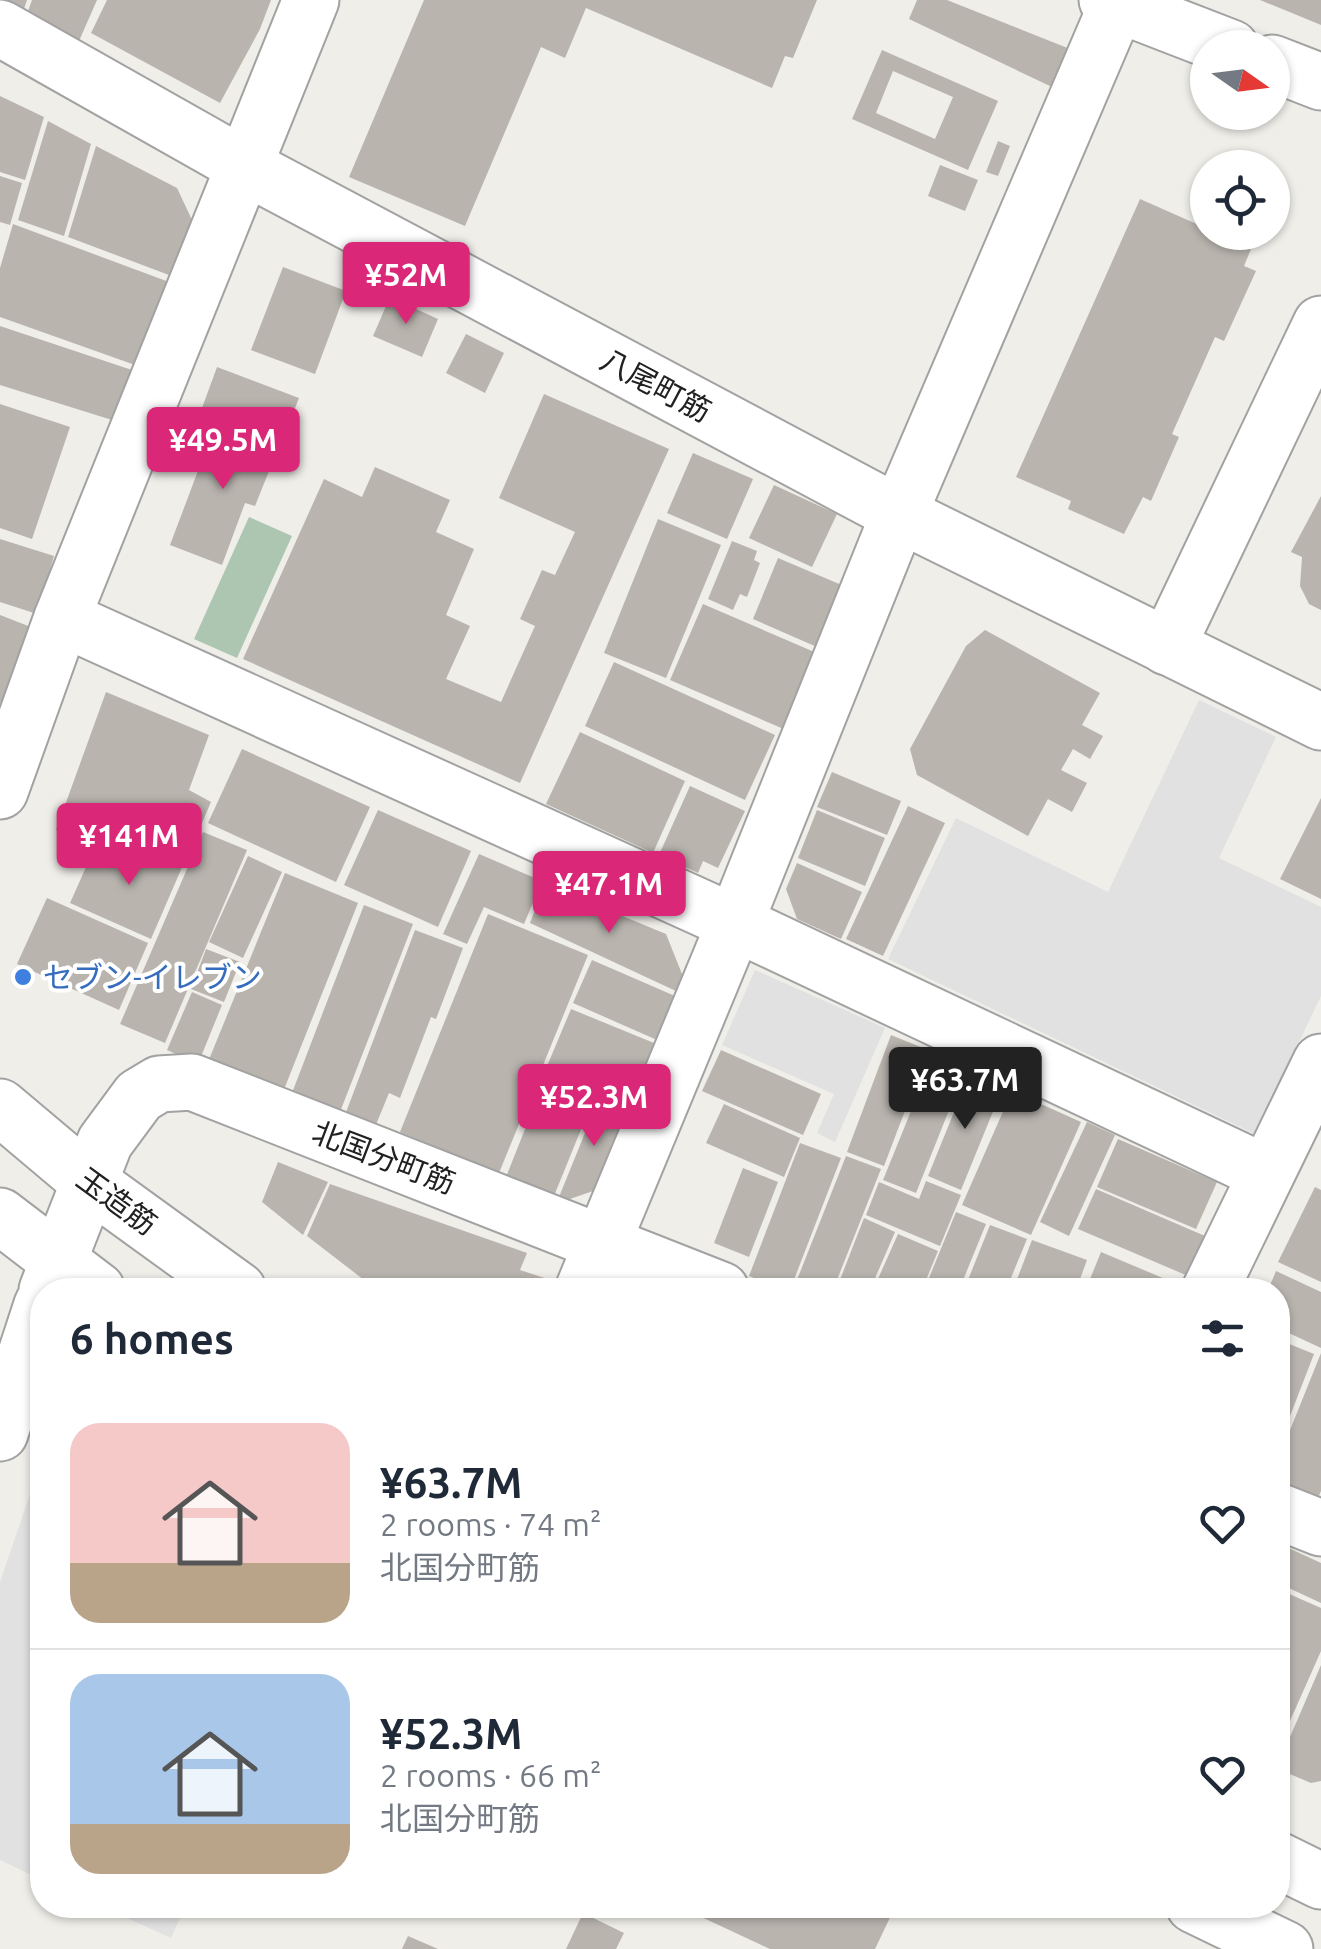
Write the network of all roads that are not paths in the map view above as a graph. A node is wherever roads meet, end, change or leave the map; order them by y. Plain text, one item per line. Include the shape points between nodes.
1 (311, 0) edge
2 (1114, 2) edge
3 (0, 28) edge
4 (1190, 32) edge
5 (1290, 70) edge
6 (1321, 82) edge
7 (246, 167) junction
8 (1321, 324) edge
9 (898, 514) junction
10 (62, 618) junction
11 (1167, 646) junction
12 (1321, 722) edge
13 (0, 790) edge
14 (735, 923) junction
15 (1321, 1062) edge
16 (0, 1107) edge
17 (1266, 1173) junction
18 (89, 1182) junction
19 (0, 1216) edge
20 (593, 1266) edge
21 (54, 1278) edge
22 (63, 1278) edge
23 (221, 1278) edge
24 (657, 1278) edge
25 (1216, 1278) edge
26 (30, 1360) edge
27 (0, 1432) edge
28 (1290, 1516) edge
29 (1321, 1528) edge
30 (1221, 1918) edge
31 (1285, 1949) edge

1 - 7 street
2 - 4 street
2 - 9 street
3 - 7 street, 八尾町筋
5 - 6 street
7 - 9 street, 八尾町筋
7 - 10 street
8 - 11 street
9 - 11 street, 八尾町筋
9 - 14 street
10 - 13 street
10 - 14 street
11 - 12 street, 八尾町筋
14 - 17 street
14 - 20 street
15 - 17 street
16 - 18 street, 玉造筋
17 - 25 street
18 - 20 street, 北国分町筋 via 105,1142 139,1096 160,1084 192,1082
18 - 22 street, 北国分町筋
18 - 23 street, 玉造筋
19 - 21 street
20 - 24 street, 北国分町筋
26 - 27 street, 北国分町筋
28 - 29 street
30 - 31 street

